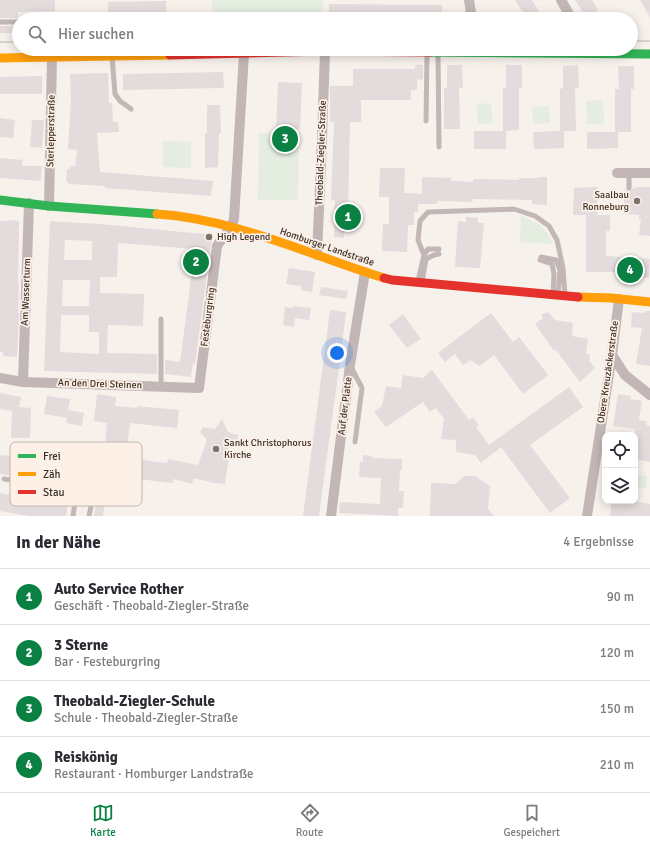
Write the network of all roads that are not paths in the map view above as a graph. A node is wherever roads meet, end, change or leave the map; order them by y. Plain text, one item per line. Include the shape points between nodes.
1 (469, 0) edge
2 (561, 0) edge
3 (471, 12) edge
4 (568, 12) edge
5 (0, 22) edge
6 (12, 22) edge
7 (638, 54) edge
8 (650, 54) edge
9 (52, 56) joint
10 (112, 56) edge
11 (244, 56) edge
12 (325, 56) edge
13 (427, 56) edge
14 (438, 56) edge
15 (0, 58) edge
16 (131, 109) dead end
17 (426, 121) dead end
18 (439, 147) dead end
19 (617, 173) dead end
20 (629, 173) junction
21 (650, 173) edge
22 (629, 188) dead end
23 (0, 200) edge
24 (29, 203) junction
25 (49, 206) junction
26 (232, 228) junction
27 (317, 255) junction
28 (424, 256) junction
29 (541, 258) dead end
30 (365, 272) junction
31 (420, 282) junction
32 (559, 295) junction
33 (619, 299) junction
34 (650, 302) edge
35 (161, 319) dead end
36 (612, 355) junction
37 (350, 365) junction
38 (0, 378) edge
39 (23, 382) junction
40 (161, 386) junction
41 (199, 388) joint
42 (650, 396) edge
43 (355, 442) dead end
44 (4, 478) dead end
45 (10, 479) edge
46 (74, 506) edge
47 (91, 506) edge
48 (73, 516) edge
49 (89, 516) edge
50 (330, 516) edge
51 (588, 516) edge

1 - 3 street
2 - 4 street
5 - 6 lane
7 - 8 main road
9 - 15 main road
9 - 25 street, Sterlepperstraße
10 - 16 lane via 115,94
11 - 26 street
12 - 27 street, Theobald-Ziegler-Straße
13 - 17 lane
14 - 18 lane
19 - 20 street
20 - 21 street
20 - 22 lane
23 - 24 main road, Homburger Landstraße
24 - 25 main road, Homburger Landstraße
24 - 39 street, Am Wasserturm
25 - 26 main road, Homburger Landstraße via 177,215
26 - 27 main road, Homburger Landstraße
26 - 41 street, Festeburgring via 217,246
27 - 30 main road, Homburger Landstraße
28 - 31 lane
28 - 31 lane via 428,249 439,252 426,259
28 - 32 lane via 418,240 420,221 428,212 514,209 535,216 549,226 557,240 563,268
29 - 32 lane via 556,260 560,270
30 - 31 main road, Homburger Landstraße via 392,280
30 - 37 street, Auf der Platte
31 - 32 main road, Homburger Landstraße
32 - 33 main road, Homburger Landstraße
33 - 34 main road, Homburger Landstraße
33 - 36 street, Obere Kreuzäckerstraße
35 - 40 lane
36 - 42 street via 625,375
36 - 51 street, Obere Kreuzäckerstraße
37 - 43 lane via 362,388
37 - 50 street, Auf der Platte
38 - 39 street, An den Drei Steinen
39 - 40 street, An den Drei Steinen
40 - 41 street, An den Drei Steinen
44 - 45 lane
46 - 48 lane
47 - 49 lane

